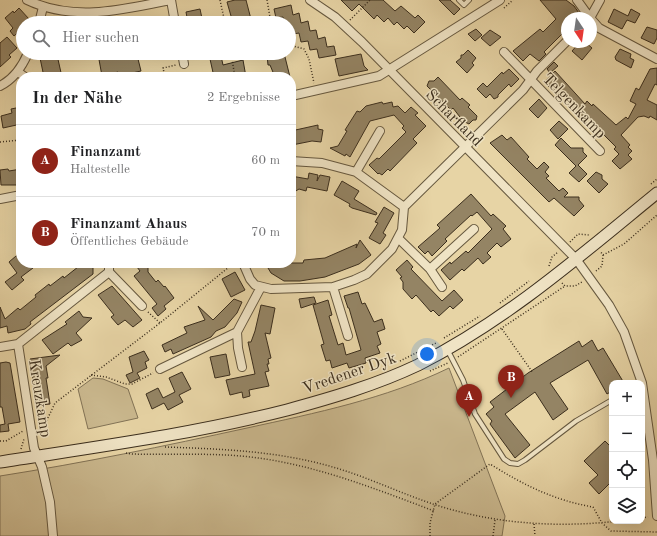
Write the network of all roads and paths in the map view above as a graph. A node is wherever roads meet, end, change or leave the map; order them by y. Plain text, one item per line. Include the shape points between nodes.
1 (27, 0) edge
2 (171, 0) edge
3 (220, 0) edge
4 (267, 0) edge
5 (310, 0) edge
6 (370, 0) edge
7 (459, 0) edge
8 (469, 0) edge
9 (500, 0) edge
10 (577, 0) edge
11 (600, 0) edge
12 (43, 7) junction
13 (586, 12) edge
14 (593, 12) edge
15 (40, 16) edge
16 (174, 16) edge
17 (223, 16) edge
18 (270, 16) edge
19 (345, 26) junction
20 (597, 26) edge
21 (296, 46) edge
22 (561, 47) edge
23 (504, 52) dead end
24 (657, 59) edge
25 (26, 60) edge
26 (183, 60) edge
27 (232, 60) edge
28 (184, 64) joint
29 (389, 71) junction
30 (22, 72) edge
31 (164, 72) edge
32 (235, 72) edge
33 (16, 77) edge
34 (530, 79) junction
35 (0, 86) edge
36 (315, 91) junction
37 (296, 95) edge
38 (380, 131) dead end
39 (16, 140) edge
40 (0, 142) edge
41 (465, 147) junction
42 (600, 151) dead end
43 (296, 161) edge
44 (356, 172) junction
45 (657, 193) edge
46 (16, 196) edge
47 (0, 199) edge
48 (404, 207) junction
49 (657, 214) edge
50 (474, 230) dead end
51 (399, 239) junction
52 (603, 255) dead end
53 (576, 260) junction
54 (108, 268) edge
55 (228, 268) edge
56 (244, 268) edge
57 (430, 270) junction
58 (108, 272) junction
59 (531, 280) dead end
60 (261, 287) junction
61 (333, 287) junction
62 (442, 287) dead end
63 (142, 306) joint
64 (494, 306) dead end
65 (482, 315) dead end
66 (160, 323) junction
67 (502, 329) dead end
68 (238, 332) junction
69 (348, 336) dead end
70 (18, 344) junction
71 (0, 347) edge
72 (447, 349) junction
73 (400, 361) dead end
74 (242, 368) dead end
75 (160, 369) joint
76 (533, 373) dead end
77 (91, 375) junction
78 (641, 380) edge
79 (609, 402) edge
80 (645, 404) edge
81 (28, 429) junction
82 (0, 441) edge
83 (165, 446) dead end
84 (16, 451) dead end
85 (122, 451) dead end
86 (36, 452) junction
87 (0, 462) edge
88 (435, 504) junction
89 (434, 511) junction
90 (657, 516) edge
91 (495, 520) junction
92 (609, 522) edge
93 (602, 523) junction
94 (534, 524) junction
95 (657, 532) edge
96 (53, 536) edge
97 (430, 536) edge
98 (493, 536) edge
99 (536, 536) edge

1 - 12 street
2 - 12 street via 121,10 85,13
2 - 16 street
3 - 17 path
4 - 18 path
5 - 19 street, Scharfland
6 - 19 path
7 - 8 lane via 464,5
9 - 29 street
10 - 13 street
11 - 14 street
12 - 15 street
19 - 29 street, Scharfland
20 - 24 street
21 - 36 path via 304,49 309,59
22 - 34 street, Telgenkamp
23 - 34 street, Telgenkamp
25 - 30 street
26 - 28 street
27 - 32 path
28 - 31 path via 163,68
29 - 36 street via 368,80
29 - 41 street, Scharfland
33 - 35 street
34 - 41 street, Telgenkamp via 523,90
34 - 42 street, Telgenkamp
36 - 37 street
38 - 44 street
39 - 40 path
41 - 48 street, Telgenkamp
41 - 53 street, Scharfland
43 - 44 street via 322,163
44 - 48 street
45 - 53 main road, Vredener Dyk
46 - 47 street
48 - 51 street
49 - 52 path via 624,244
50 - 57 street
51 - 57 street
51 - 61 street via 384,259 367,274
53 - 72 main road, Vredener Dyk via 496,320
53 - 78 street, Scharfland via 609,305 624,332
54 - 58 street
55 - 66 path
56 - 60 street via 255,285
57 - 62 street
58 - 63 street
58 - 70 street, Kreuzkamp
59 - 64 path
60 - 61 street
60 - 68 street
61 - 69 street
63 - 66 path
65 - 73 path via 442,340
66 - 77 path
67 - 76 path
68 - 74 street
68 - 75 street
70 - 71 street, Kreuzkamp
70 - 81 street, Kreuzkamp
72 - 79 lane via 484,431 504,459 510,463 518,464 525,460 576,421
72 - 86 main road, Vredener Dyk via 367,386 244,421 150,438
75 - 77 path via 132,384
77 - 81 path via 55,403 46,422
80 - 90 street, Scharfland
81 - 82 path via 6,441
81 - 86 street, Kreuzkamp
83 - 88 path via 242,450 290,457 336,468
84 - 86 path
85 - 89 path via 132,454 241,456 288,464 333,474
86 - 87 main road, Vredener Dyk
86 - 96 street, Kreuzkamp via 50,502
88 - 89 path
88 - 91 path
88 - 93 path via 490,464 544,494 593,508
89 - 97 path via 430,523
91 - 94 path
91 - 98 path
92 - 93 path
93 - 94 path
93 - 95 path via 611,531
94 - 99 path

